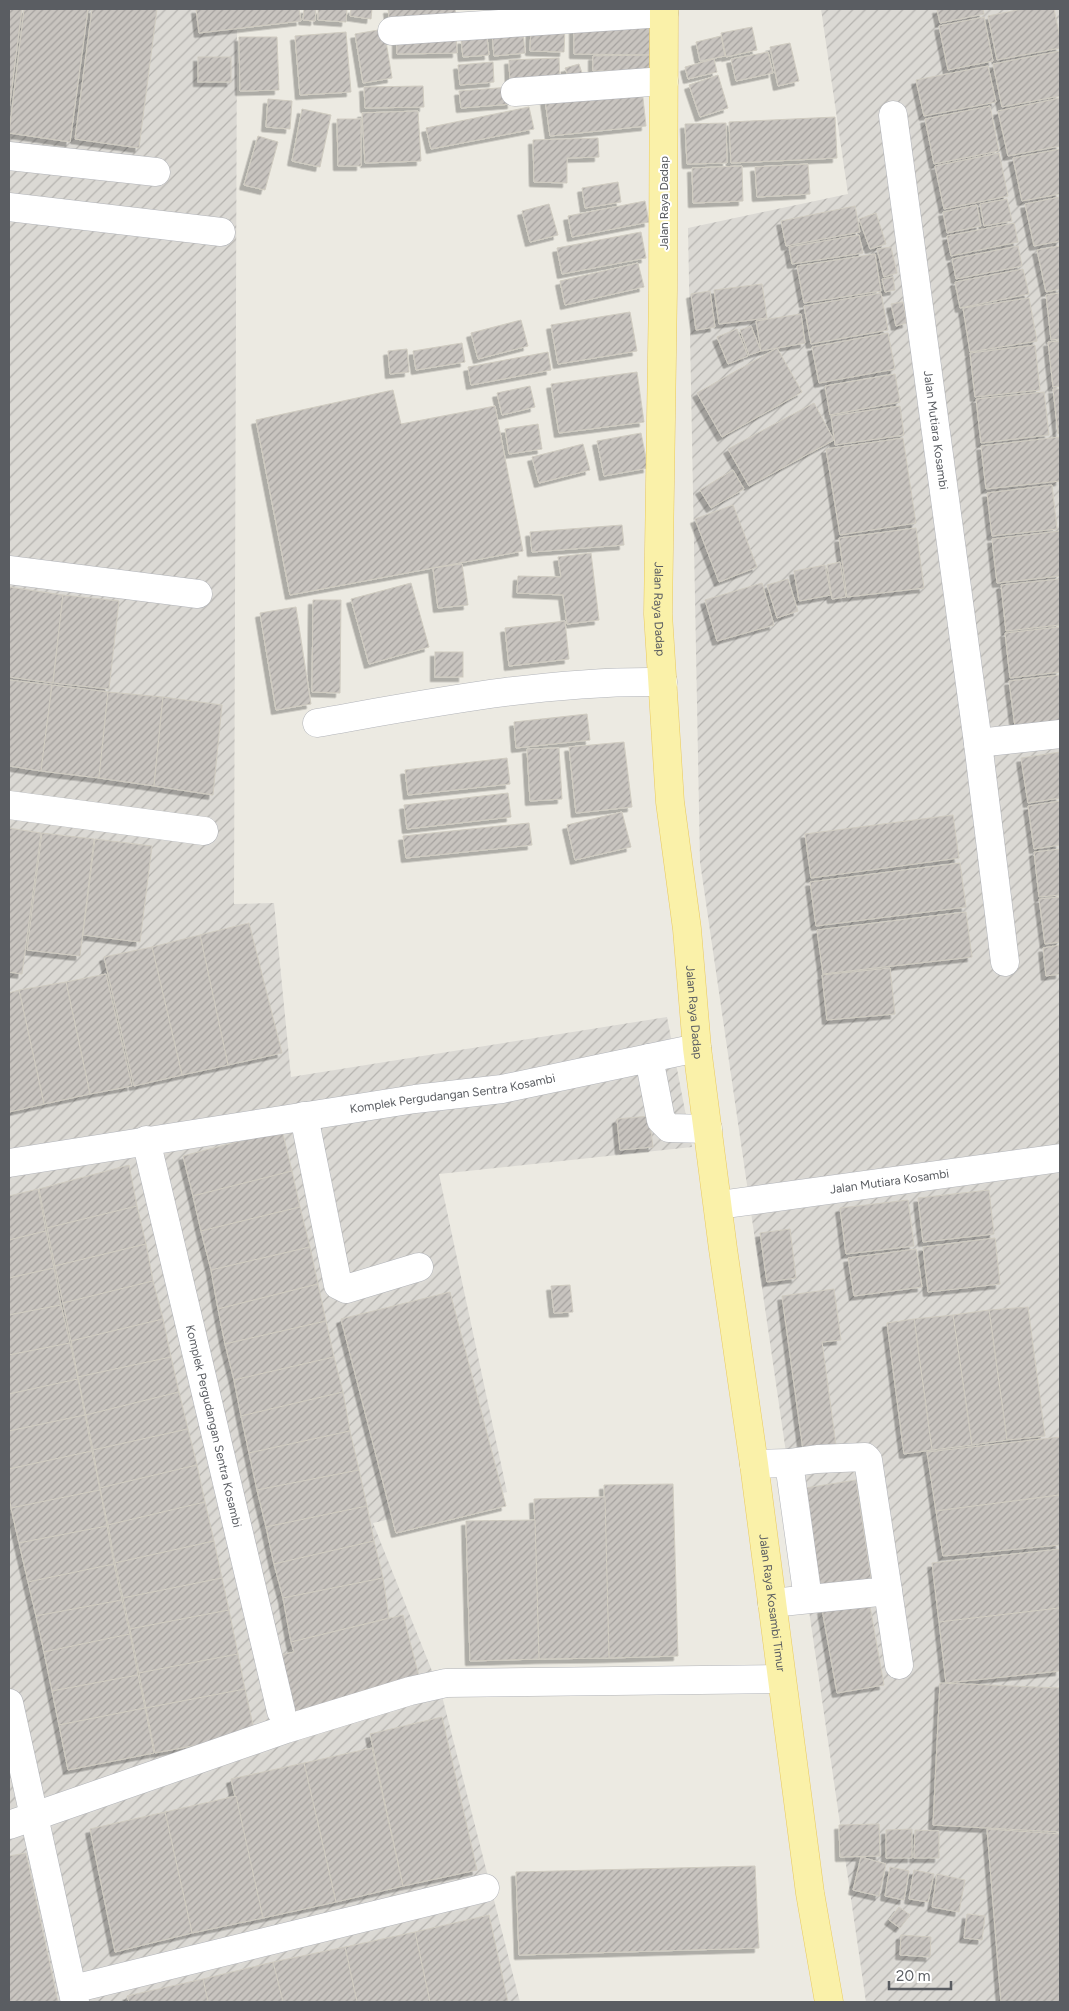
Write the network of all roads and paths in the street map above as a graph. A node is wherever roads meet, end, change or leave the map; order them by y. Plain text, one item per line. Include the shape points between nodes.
1 (664, 11) edge
2 (392, 31) dead end
3 (664, 81) junction
4 (515, 92) dead end
5 (893, 115) dead end
6 (9, 156) edge
7 (156, 172) dead end
8 (9, 207) edge
9 (221, 232) dead end
10 (9, 570) edge
11 (198, 594) dead end
12 (663, 682) junction
13 (317, 723) dead end
14 (1060, 734) edge
15 (978, 743) junction
16 (9, 805) edge
17 (204, 831) dead end
18 (1005, 962) dead end
19 (697, 1048) junction
20 (649, 1058) junction
21 (304, 1116) junction
22 (708, 1129) junction
23 (146, 1140) junction
24 (1060, 1158) edge
25 (9, 1163) edge
26 (731, 1203) junction
27 (419, 1267) dead end
28 (789, 1463) junction
29 (754, 1464) junction
30 (888, 1591) junction
31 (808, 1599) junction
32 (772, 1603) junction
33 (899, 1665) dead end
34 (781, 1679) junction
35 (9, 1703) edge
36 (281, 1711) dead end
37 (34, 1816) junction
38 (9, 1824) edge
39 (485, 1888) dead end
40 (74, 1996) edge
41 (829, 2002) edge

1 - 2 street
1 - 3 main road, Jalan Raya Dadap
3 - 4 street
3 - 12 main road, Jalan Raya Dadap via 658,614
5 - 15 street, Jalan Mutiara Kosambi
6 - 7 street
8 - 9 street
10 - 11 street
12 - 13 street via 618,681 551,686
12 - 19 main road, Jalan Raya Dadap via 670,802 687,929
14 - 15 street
15 - 18 street, Jalan Mutiara Kosambi
16 - 17 street
19 - 20 street, Komplek Pergudangan Sentra Kosambi
19 - 22 main road, Jalan Raya Dadap
20 - 21 street, Komplek Pergudangan Sentra Kosambi via 502,1089
20 - 22 street via 661,1120 665,1125 669,1128
21 - 23 street, Komplek Pergudangan Sentra Kosambi
21 - 27 street via 338,1285 346,1289
22 - 26 main road, Jalan Raya Dadap
23 - 25 street, Komplek Pergudangan Sentra Kosambi
23 - 36 street, Komplek Pergudangan Sentra Kosambi
24 - 26 street, Jalan Mutiara Kosambi
26 - 29 main road, Jalan Raya Kosambi Timur via 723,1249
28 - 29 street
28 - 30 street via 861,1457 868,1460
28 - 31 street
29 - 32 main road, Jalan Raya Kosambi Timur
30 - 31 street
30 - 33 street
31 - 32 street
32 - 34 main road, Jalan Raya Kosambi Timur
34 - 37 street via 446,1683 286,1729
34 - 41 main road, Jalan Raya Kosambi Timur via 810,1893
35 - 37 street
37 - 38 street
37 - 40 street
39 - 40 street

